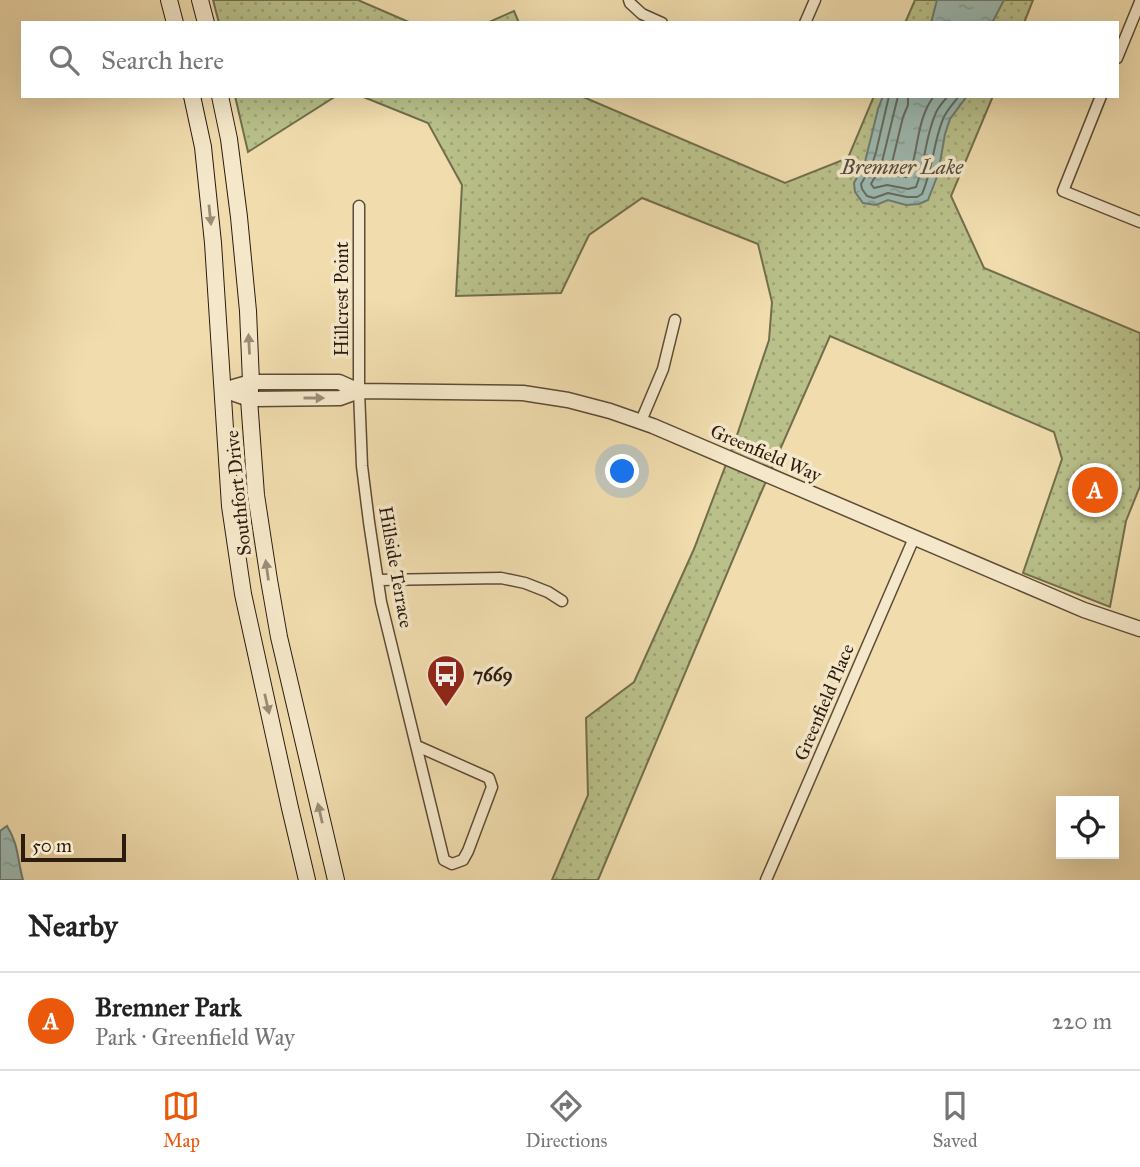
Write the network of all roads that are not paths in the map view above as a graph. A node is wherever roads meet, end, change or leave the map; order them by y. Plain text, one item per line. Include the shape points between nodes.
1 (169, 0) edge
2 (200, 0) edge
3 (629, 0) edge
4 (815, 0) edge
5 (1140, 2) edge
6 (174, 21) edge
7 (205, 21) edge
8 (658, 21) edge
9 (806, 21) edge
10 (1119, 53) edge
11 (192, 98) edge
12 (220, 98) edge
13 (1100, 98) edge
14 (359, 206) dead end
15 (1140, 222) edge
16 (675, 320) dead end
17 (223, 390) junction
18 (250, 391) junction
19 (359, 391) junction
20 (641, 421) junction
21 (914, 538) junction
22 (378, 580) junction
23 (562, 601) dead end
24 (1140, 629) edge
25 (417, 746) junction
26 (307, 880) edge
27 (336, 880) edge
28 (766, 880) edge

1 - 6 main road
2 - 7 main road
3 - 8 street via 642,14
4 - 9 street
5 - 10 street
11 -> 17 main road, Southfort Drive via 203,147
18 -> 12 main road, Southfort Drive via 239,217
13 - 15 street via 1063,191
14 - 19 street, Hillcrest Point
16 - 20 street via 663,369
17 - 18 street, Greenfield Way
17 -> 26 main road, Southfort Drive via 230,506 243,594
18 - 19 street, Greenfield Way via 340,398
27 -> 18 main road, Southfort Drive via 279,637 256,495
19 - 20 street, Greenfield Way via 523,393 568,400
19 - 22 street, Hillside Terrace via 362,466
20 - 21 street, Greenfield Way
21 - 24 street, Greenfield Way
21 - 28 street, Greenfield Place
22 - 23 street via 501,578 525,583
22 - 25 street, Hillside Terrace
25 - 25 street, Hillside Terrace via 489,778 492,787 468,851 463,860 452,864 444,860

